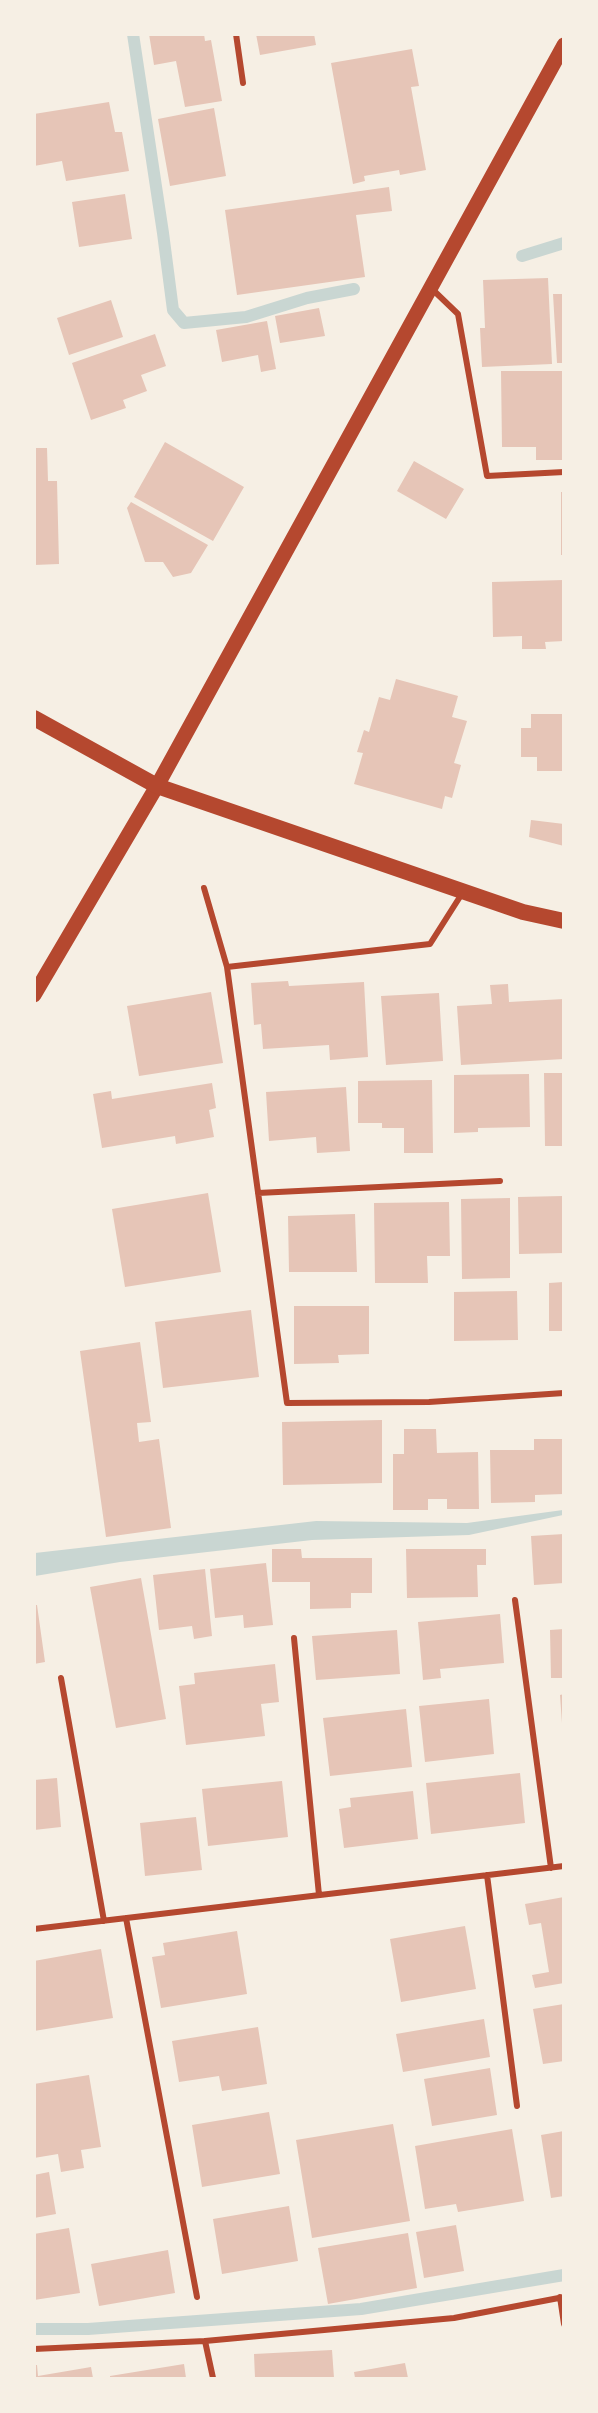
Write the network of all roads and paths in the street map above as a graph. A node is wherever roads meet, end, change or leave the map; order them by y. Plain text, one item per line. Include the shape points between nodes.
1 (236, 34) edge
2 (564, 45) edge
3 (243, 83) dead end
4 (430, 287) junction
5 (564, 472) edge
6 (34, 718) edge
7 (156, 786) junction
8 (204, 888) dead end
9 (464, 891) junction
10 (564, 921) edge
11 (227, 967) junction
12 (34, 995) edge
13 (500, 1181) dead end
14 (258, 1193) junction
15 (564, 1393) edge
16 (515, 1600) dead end
17 (294, 1638) dead end
18 (61, 1678) dead end
19 (564, 1866) edge
20 (551, 1868) junction
21 (488, 1875) junction
22 (319, 1895) junction
23 (126, 1918) junction
24 (104, 1921) junction
25 (34, 1929) edge
26 (517, 2106) dead end
27 (197, 2297) dead end
28 (562, 2297) edge
29 (564, 2324) edge
30 (205, 2341) junction
31 (34, 2349) edge
32 (213, 2379) edge

1 - 3 street
2 - 4 main road
4 - 5 street via 458,314 488,476
4 - 7 main road
6 - 7 highway
7 - 9 highway
7 - 12 main road
8 - 11 street
9 - 10 highway via 523,912
9 - 11 street via 430,944
11 - 14 street
13 - 14 street
14 - 15 street via 287,1403 429,1402
16 - 20 street
17 - 22 street
18 - 24 street
19 - 20 street
20 - 21 street
21 - 22 street
21 - 26 street
22 - 23 street
23 - 24 street
23 - 27 street
24 - 25 street
28 - 29 street
28 - 30 street via 454,2318
30 - 31 street
30 - 32 street

